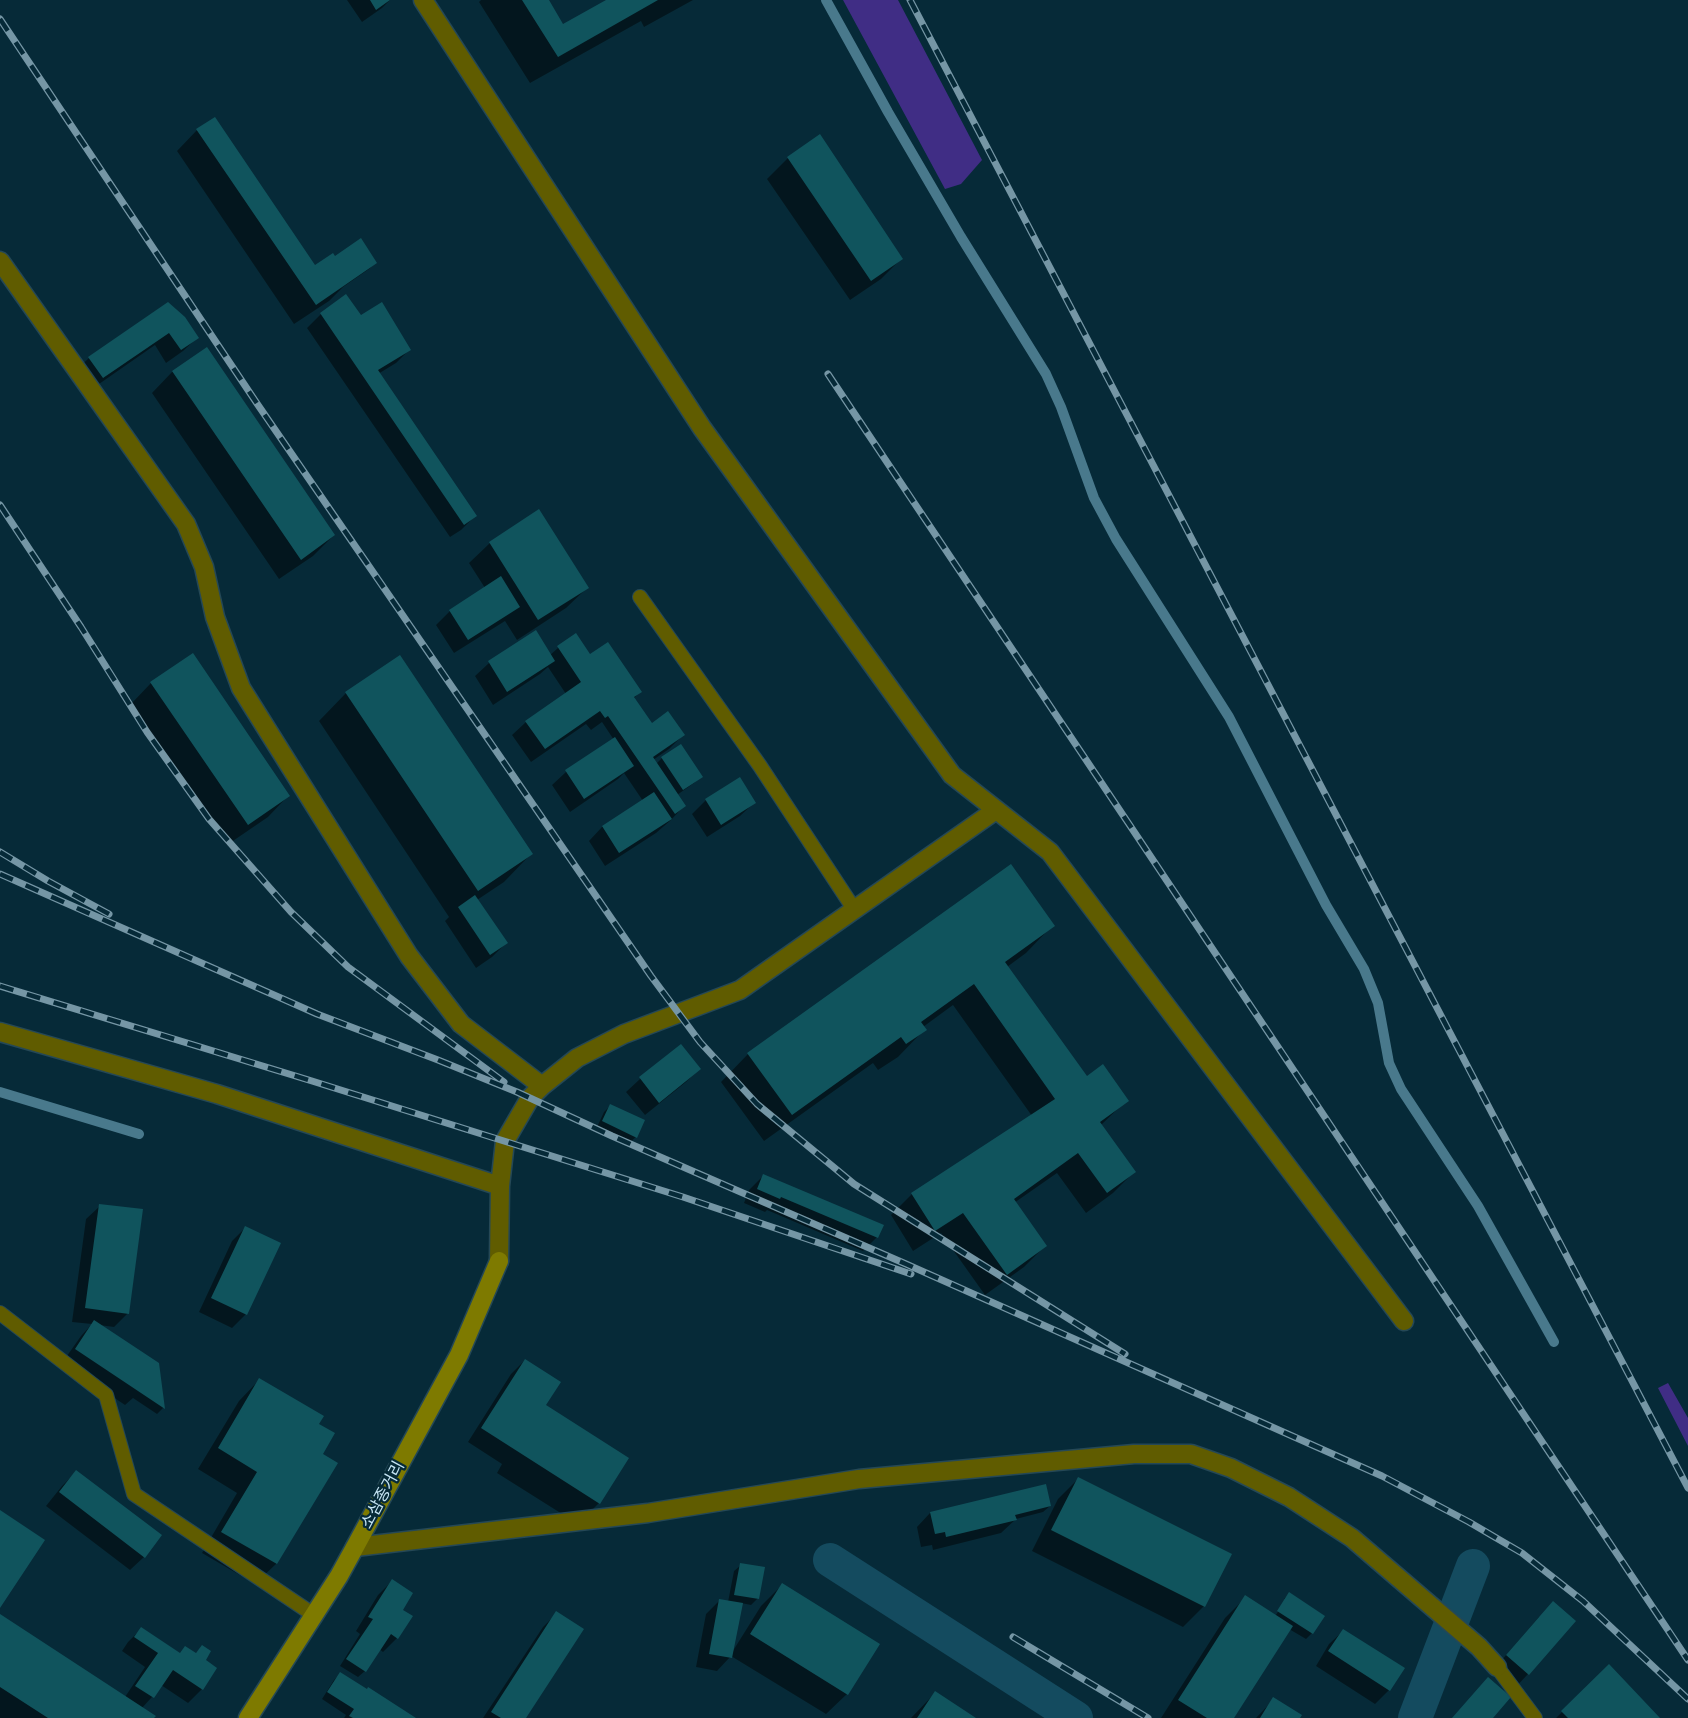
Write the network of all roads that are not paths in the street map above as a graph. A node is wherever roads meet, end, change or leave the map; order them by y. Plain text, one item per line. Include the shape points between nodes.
1 (423, 0) edge
2 (0, 261) edge
3 (640, 597) dead end
4 (996, 810) junction
5 (854, 909) junction
6 (0, 1032) edge
7 (542, 1086) junction
8 (500, 1186) junction
9 (0, 1313) edge
10 (1404, 1321) dead end
11 (355, 1547) junction
12 (314, 1615) junction
13 (1497, 1667) joint
14 (248, 1718) edge
15 (1535, 1718) edge

1 - 4 street via 702,428 952,775
2 - 7 street via 186,524 204,567 215,617 241,688 409,956 461,1024
3 - 5 lane
4 - 5 street
4 - 10 street via 1050,852
5 - 7 street via 740,990 624,1034 577,1058
6 - 8 street via 217,1094
7 - 8 street via 530,1098 505,1142
8 - 11 street, 소삼종거리 via 499,1260 459,1355
9 - 12 lane via 106,1395 134,1494
11 - 12 street, 소삼종거리
11 - 13 street via 648,1513 859,1479 1134,1454 1191,1454 1231,1468 1288,1497 1352,1538
12 - 14 street, 소삼종거리
13 - 15 lane

